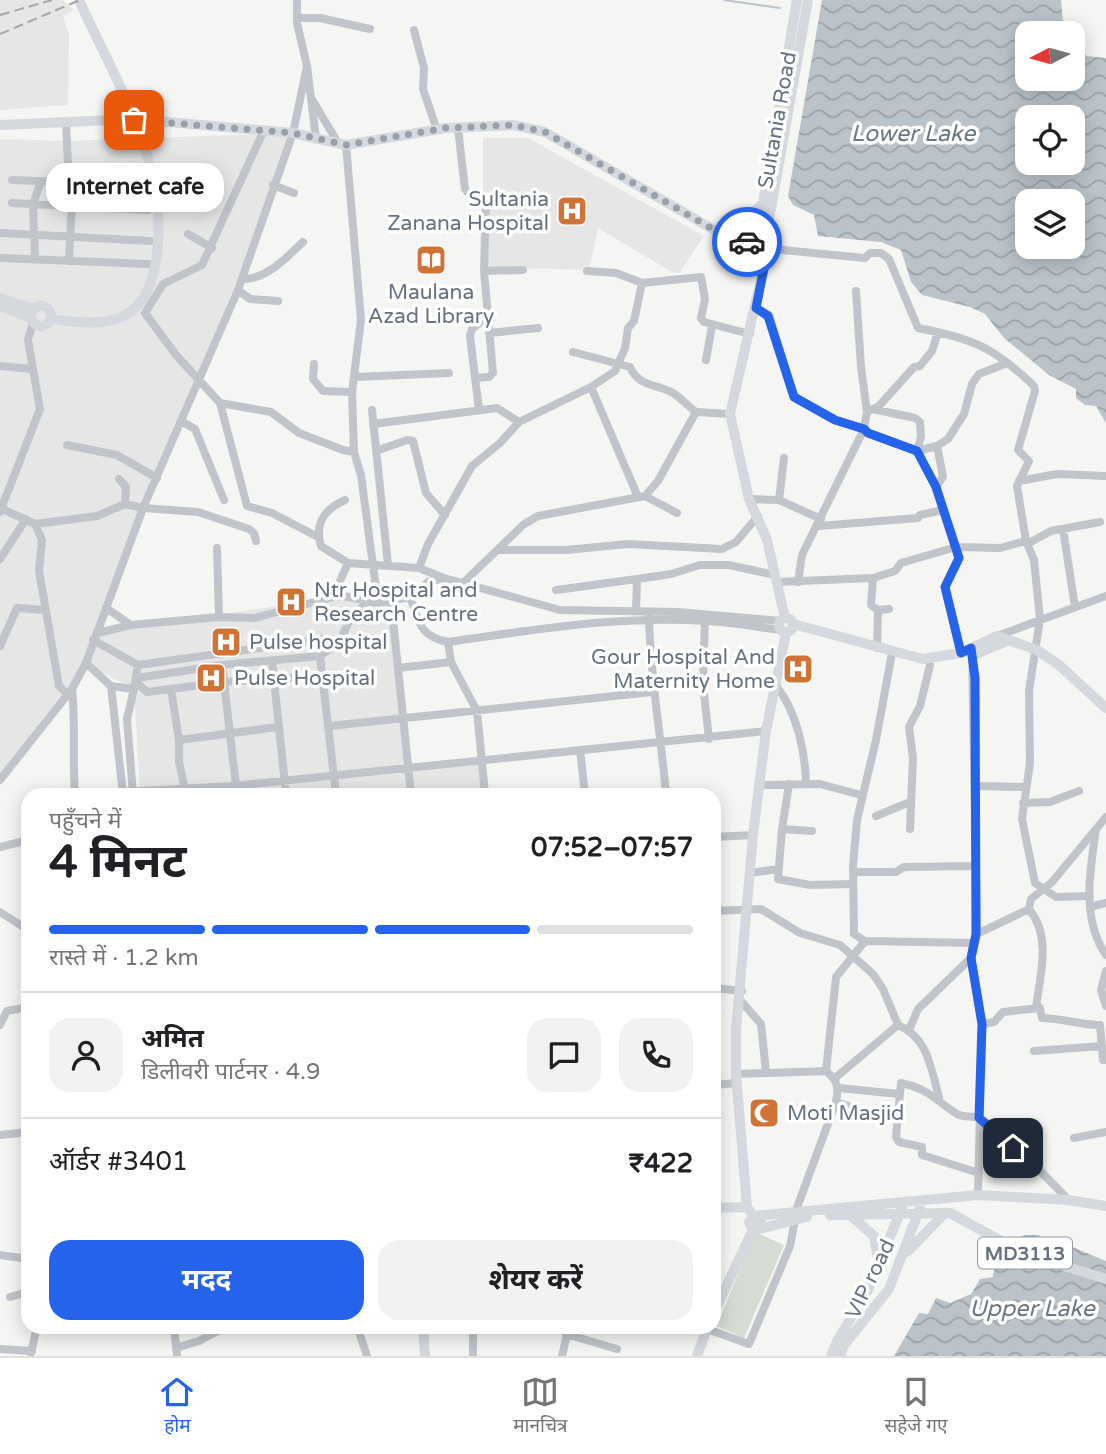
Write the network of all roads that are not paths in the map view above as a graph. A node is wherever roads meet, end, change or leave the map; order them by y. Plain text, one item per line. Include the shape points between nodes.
1 (79, 0) edge
2 (297, 0) edge
3 (797, 0) edge
4 (808, 0) edge
5 (297, 18) junction
6 (370, 29) dead end
7 (414, 30) dead end
8 (307, 66) junction
9 (302, 96) junction
10 (312, 99) junction
11 (66, 121) junction
12 (0, 125) edge
13 (458, 128) junction
14 (264, 130) junction
15 (437, 130) junction
16 (293, 133) junction
17 (316, 139) junction
18 (342, 144) junction
19 (12, 180) dead end
20 (41, 181) junction
21 (72, 182) junction
22 (108, 183) junction
23 (273, 185) junction
24 (142, 186) dead end
25 (294, 193) dead end
26 (12, 203) dead end
27 (763, 203) junction
28 (33, 204) junction
29 (72, 206) junction
30 (106, 207) junction
31 (148, 209) dead end
32 (2, 233) dead end
33 (188, 234) dead end
34 (35, 235) junction
35 (70, 237) junction
36 (728, 238) junction
37 (150, 241) dead end
38 (303, 242) dead end
39 (763, 246) junction
40 (212, 248) junction
41 (0, 258) edge
42 (35, 260) junction
43 (69, 261) junction
44 (148, 264) dead end
45 (523, 270) dead end
46 (484, 271) junction
47 (587, 271) dead end
48 (242, 279) junction
49 (642, 283) junction
50 (239, 290) junction
51 (856, 292) dead end
52 (0, 298) edge
53 (278, 300) dead end
54 (0, 306) edge
55 (756, 308) junction
56 (33, 316) junction
57 (488, 316) junction
58 (52, 318) junction
59 (712, 326) junction
60 (538, 328) dead end
61 (489, 332) junction
62 (938, 332) junction
63 (750, 334) junction
64 (573, 352) dead end
65 (706, 360) dead end
66 (620, 363) junction
67 (1007, 363) junction
68 (314, 364) dead end
69 (0, 366) edge
70 (32, 369) junction
71 (449, 373) dead end
72 (355, 377) junction
73 (475, 378) junction
74 (201, 380) junction
75 (591, 387) junction
76 (352, 393) junction
77 (220, 403) junction
78 (372, 410) dead end
79 (480, 410) junction
80 (870, 411) junction
81 (696, 412) junction
82 (730, 414) junction
83 (183, 422) junction
84 (519, 422) junction
85 (373, 424) junction
86 (864, 429) junction
87 (67, 445) dead end
88 (937, 446) junction
89 (376, 450) junction
90 (917, 451) junction
91 (354, 452) junction
92 (783, 458) dead end
93 (1106, 476) edge
94 (158, 478) junction
95 (119, 479) dead end
96 (1019, 481) junction
97 (936, 487) junction
98 (641, 497) junction
99 (224, 499) dead end
100 (749, 499) junction
101 (345, 500) dead end
102 (779, 500) junction
103 (125, 504) junction
104 (144, 508) junction
105 (0, 510) edge
106 (943, 510) junction
107 (677, 513) dead end
108 (445, 515) junction
109 (758, 516) junction
110 (26, 519) junction
111 (1100, 522) dead end
112 (820, 523) junction
113 (35, 524) junction
114 (1063, 529) junction
115 (318, 537) junction
116 (256, 541) dead end
117 (1026, 542) junction
118 (217, 548) dead end
119 (956, 548) junction
120 (498, 550) junction
121 (0, 559) edge
122 (348, 563) junction
123 (375, 565) junction
124 (388, 565) junction
125 (419, 568) junction
126 (444, 578) junction
127 (776, 578) junction
128 (873, 578) junction
129 (637, 579) junction
130 (798, 582) junction
131 (461, 585) junction
132 (556, 590) dead end
133 (1106, 596) edge
134 (333, 597) junction
135 (410, 597) junction
136 (391, 600) junction
137 (367, 603) junction
138 (378, 603) junction
139 (1075, 607) junction
140 (106, 608) junction
141 (889, 609) dead end
142 (45, 610) junction
143 (878, 610) junction
144 (609, 611) junction
145 (636, 611) junction
146 (649, 615) junction
147 (219, 617) junction
148 (705, 617) junction
149 (1040, 619) junction
150 (609, 624) junction
151 (131, 625) junction
152 (786, 626) junction
153 (95, 636) junction
154 (1002, 639) junction
155 (340, 641) junction
156 (448, 642) junction
157 (0, 646) edge
158 (877, 648) junction
159 (1037, 650) junction
160 (968, 652) junction
161 (320, 656) junction
162 (891, 656) junction
163 (272, 661) junction
164 (451, 662) junction
165 (86, 663) junction
166 (138, 665) junction
167 (222, 665) junction
168 (930, 665) junction
169 (398, 668) junction
170 (322, 676) junction
171 (274, 678) junction
172 (224, 682) junction
173 (136, 683) junction
174 (111, 685) junction
175 (777, 687) junction
176 (171, 689) junction
177 (69, 691) junction
178 (652, 692) junction
179 (1106, 708) edge
180 (477, 711) junction
181 (404, 716) junction
182 (329, 726) junction
183 (278, 727) junction
184 (766, 731) junction
185 (229, 733) junction
186 (709, 739) junction
187 (179, 740) junction
188 (662, 742) junction
189 (580, 750) junction
190 (483, 760) junction
191 (408, 767) junction
192 (334, 776) junction
193 (0, 780) edge
194 (285, 780) junction
195 (806, 783) junction
196 (789, 784) junction
197 (759, 785) junction
198 (976, 786) junction
199 (1024, 787) junction
200 (74, 788) edge
201 (121, 788) edge
202 (133, 788) edge
203 (185, 788) edge
204 (234, 788) edge
205 (240, 788) edge
206 (286, 788) edge
207 (335, 788) edge
208 (410, 788) edge
209 (485, 788) edge
210 (584, 788) edge
211 (666, 788) edge
212 (1079, 791) dead end
213 (861, 795) junction
214 (911, 802) junction
215 (1023, 803) junction
216 (876, 816) dead end
217 (1106, 817) edge
218 (782, 829) junction
219 (910, 829) dead end
220 (1096, 829) junction
221 (813, 831) dead end
222 (753, 835) junction
223 (721, 837) edge
224 (21, 842) edge
225 (0, 847) edge
226 (974, 866) junction
227 (778, 869) junction
228 (853, 872) junction
229 (751, 873) junction
230 (853, 884) junction
231 (1043, 888) junction
232 (1090, 896) junction
233 (1106, 903) edge
234 (1090, 907) junction
235 (749, 908) junction
236 (1029, 909) junction
237 (721, 910) edge
238 (0, 912) edge
239 (21, 926) edge
240 (975, 939) junction
241 (864, 942) junction
242 (1106, 955) edge
243 (855, 957) junction
244 (971, 958) junction
245 (1106, 971) edge
246 (721, 990) edge
247 (741, 995) junction
248 (1106, 1006) edge
249 (21, 1008) edge
250 (1036, 1008) junction
251 (982, 1024) junction
252 (0, 1025) edge
253 (898, 1025) junction
254 (909, 1030) junction
255 (1102, 1046) junction
256 (1034, 1051) dead end
257 (1106, 1060) edge
258 (826, 1071) junction
259 (766, 1072) junction
260 (835, 1078) junction
261 (736, 1079) junction
262 (721, 1083) edge
263 (839, 1088) junction
264 (899, 1094) junction
265 (939, 1097) junction
266 (836, 1102) junction
267 (897, 1116) junction
268 (979, 1118) junction
269 (1106, 1132) edge
270 (21, 1133) edge
271 (2, 1135) edge
272 (1074, 1138) dead end
273 (0, 1146) edge
274 (979, 1173) junction
275 (978, 1195) junction
276 (923, 1199) junction
277 (905, 1200) junction
278 (1068, 1200) junction
279 (1106, 1206) edge
280 (721, 1210) edge
281 (901, 1213) junction
282 (919, 1213) junction
283 (947, 1213) junction
284 (850, 1215) junction
285 (795, 1217) junction
286 (755, 1220) junction
287 (0, 1255) edge
288 (903, 1257) junction
289 (21, 1258) edge
290 (878, 1266) junction
291 (1106, 1279) edge
292 (21, 1294) edge
293 (721, 1296) edge
294 (10, 1297) dead end
295 (721, 1333) edge
296 (35, 1334) edge
297 (175, 1334) edge
298 (212, 1334) edge
299 (360, 1334) edge
300 (424, 1334) edge
301 (473, 1334) edge
302 (566, 1334) edge
303 (580, 1334) edge
304 (705, 1334) edge
305 (0, 1349) edge
306 (617, 1349) dead end
307 (177, 1352) edge
308 (31, 1353) edge
309 (367, 1356) edge
310 (425, 1356) edge
311 (473, 1356) edge
312 (562, 1356) edge
313 (698, 1356) edge
314 (831, 1356) edge
315 (840, 1356) edge

1 - 58 main road via 143,143 155,180 160,225 146,297 117,320 91,324
2 - 5 street
3 - 27 main road, Sultania Road
4 - 39 main road, Sultania Road
5 - 6 street
5 - 8 street
7 - 15 street via 424,68 423,89
8 - 9 street
8 - 10 street
9 - 10 street
9 - 16 street
10 - 17 street
10 - 18 street
11 - 12 main road
11 - 14 main road via 134,120
11 - 21 street
13 - 15 main road
13 - 36 main road via 513,125 545,132
13 - 46 street via 465,189 486,200
14 - 16 main road
14 - 40 street
15 - 18 main road
16 - 17 main road
16 - 23 street
17 - 18 main road
18 - 72 street via 361,320
19 - 20 street
20 - 21 street
20 - 28 street
21 - 22 street
21 - 29 street
22 - 24 street
22 - 30 street
23 - 25 street
23 - 48 street
26 - 28 street
27 - 36 main road
27 - 39 main road, Sultania Road
28 - 29 street
28 - 34 street
29 - 30 street
29 - 35 street
30 - 31 street
32 - 34 street
33 - 40 street
34 - 35 street
34 - 42 street
35 - 37 street
35 - 43 street
36 - 39 main road
38 - 48 street via 282,262 253,279
39 - 55 main road
39 - 62 street via 865,258 881,253 889,259 918,328
40 - 74 street via 202,265 163,284 145,313
41 - 42 street
42 - 43 street
43 - 44 street
45 - 46 street
46 - 57 street
47 - 49 street via 616,273
48 - 50 street
49 - 59 street via 701,277 705,299 701,318
49 - 66 street
50 - 53 street via 250,299
50 - 74 street
51 - 80 street via 861,367
52 - 56 main road
54 - 56 main road
55 - 63 main road
55 - 86 street via 768,316 794,397 835,420
56 - 58 main road via 41,325
56 - 58 main road via 44,306
56 - 70 street via 29,332
57 - 61 street
57 - 73 street via 472,329
59 - 63 street
59 - 65 street
60 - 61 street
61 - 73 street via 493,373
62 - 67 street via 960,335
62 - 80 street via 932,351 920,366
63 - 82 main road
64 - 66 street
66 - 75 street via 611,376
66 - 81 street via 656,389 671,391
67 - 88 street via 979,374 964,414 948,439
67 - 96 street via 1035,391 1018,450 1029,461
68 - 76 street via 313,379 323,391
69 - 70 street
70 - 105 street via 40,409
71 - 72 street
72 - 76 street
73 - 79 street
74 - 77 street
74 - 83 street
75 - 84 street
75 - 98 street
76 - 91 street
77 - 91 street via 271,412 299,433
77 - 115 street via 247,506 272,513
78 - 85 street
79 - 84 street via 504,410
79 - 85 street
80 - 86 street
80 - 90 street via 920,422
81 - 82 street
81 - 98 street via 658,481
82 - 100 main road
83 - 94 street
83 - 99 street via 195,429
84 - 108 street via 472,466
85 - 89 street
86 - 90 street
86 - 112 street
87 - 94 street via 117,455
88 - 90 street
88 - 97 street via 943,477
89 - 108 street via 413,441 426,493
89 - 124 street
90 - 97 street
91 - 123 street
92 - 102 street
93 - 96 street via 1057,474
94 - 104 street
95 - 103 street via 126,487
96 - 117 street
97 - 106 street
98 - 107 street
98 - 120 street via 538,516
100 - 102 street
100 - 109 main road
101 - 115 street via 328,508
102 - 112 street
103 - 104 street
103 - 113 street via 97,516
104 - 116 street via 198,512 249,529
104 - 140 street
105 - 110 street
106 - 112 street via 918,518
106 - 119 street
108 - 125 street
109 - 120 street via 736,542 722,549 628,544
109 - 127 main road
110 - 113 street
110 - 121 street
111 - 114 street
112 - 130 street via 802,555
113 - 142 street via 42,540 39,571
114 - 117 street
114 - 139 street
115 - 122 street via 321,546
117 - 119 street via 1000,548
117 - 149 street via 1034,560
118 - 147 street
119 - 128 street via 901,563 895,571
119 - 160 street via 960,562 945,587
120 - 131 street
122 - 123 street
122 - 134 street
123 - 124 street
123 - 138 street
124 - 125 street
125 - 126 street
126 - 131 street
126 - 135 street via 428,582
127 - 129 street via 729,565 700,565
127 - 130 street
127 - 152 main road
128 - 130 street
128 - 143 street via 871,605
129 - 132 street
129 - 145 street
131 - 144 street via 560,610
133 - 139 street
134 - 137 street
134 - 147 street via 255,618
135 - 136 street
135 - 156 street via 430,638
136 - 138 street
136 - 169 street
137 - 138 street
137 - 155 street via 349,621
139 - 149 street
140 - 151 street
140 - 153 street
141 - 143 street
142 - 157 street via 17,608
142 - 177 street via 59,686
143 - 158 street
144 - 145 street
144 - 150 street
145 - 146 street
146 - 148 street
146 - 150 street
146 - 178 street
147 - 151 street
148 - 152 street
148 - 186 street via 703,684
149 - 154 street
149 - 159 street
150 - 156 street
151 - 153 street
152 - 158 main road
152 - 162 main road
152 - 175 main road
153 - 165 street
153 - 166 street
154 - 159 main road
154 - 160 main road
155 - 161 street
155 - 166 street via 324,639
156 - 164 street
158 - 162 main road
159 - 179 main road
159 - 199 street via 1030,691 1030,763
160 - 162 main road via 923,659
160 - 168 main road via 944,665
160 - 198 street
161 - 163 street
161 - 170 street
162 - 168 main road
162 - 213 street
163 - 167 street
163 - 171 street
164 - 169 street
164 - 180 street
165 - 174 street
165 - 177 street
166 - 173 street
167 - 172 street
167 - 173 street
168 - 214 street via 920,706 909,727
169 - 181 street
170 - 171 street
170 - 182 street
171 - 172 street
171 - 183 street
172 - 176 street
172 - 185 street
173 - 174 street
173 - 176 street via 147,692
173 - 202 street via 127,719
174 - 201 street
175 - 184 main road
175 - 195 street via 786,698 800,740
176 - 187 street
177 - 193 street
177 - 200 street via 75,722 71,751
178 - 180 street
178 - 188 street
180 - 181 street
180 - 190 street
181 - 182 street
181 - 191 street
182 - 192 street
183 - 185 street
183 - 194 street
184 - 186 street
184 - 197 main road
185 - 187 street
185 - 204 street
186 - 188 street
187 - 203 street via 178,762
188 - 189 street
188 - 211 street
189 - 190 street
189 - 210 street
190 - 191 street
190 - 209 street
191 - 192 street
191 - 208 street
192 - 194 street
192 - 207 street
194 - 205 street
194 - 206 street
195 - 196 street
195 - 213 street
196 - 197 street
196 - 218 street
197 - 222 main road
198 - 199 street
198 - 226 street
199 - 215 street
212 - 215 street via 1050,802
213 - 228 street
214 - 216 street
214 - 219 street
215 - 231 street via 1022,831 1031,873
217 - 220 street
218 - 221 street
218 - 227 street
220 - 231 street
220 - 232 street
222 - 223 street
222 - 229 main road
224 - 225 street
226 - 228 street
226 - 240 street
227 - 229 street
227 - 230 street via 780,880
228 - 230 street
229 - 235 main road
230 - 241 street via 854,934
231 - 232 street via 1056,897
231 - 236 street via 1031,899
232 - 234 street
233 - 234 street
234 - 242 street via 1098,944
235 - 237 street
235 - 243 street via 761,909 800,933 823,938
235 - 247 main road
236 - 240 street
236 - 250 street via 1039,926 1043,947
238 - 239 street
240 - 241 street
240 - 244 street
241 - 243 street
243 - 253 street via 883,989
243 - 258 street via 836,977
244 - 251 street
244 - 254 street via 918,1009
245 - 248 street via 1101,990
246 - 247 street
247 - 259 street via 761,1024
247 - 261 main road
249 - 252 street via 7,1010
250 - 251 street via 1003,1012 994,1022
250 - 255 street via 1042,1018 1100,1026
251 - 268 street
253 - 254 street
253 - 260 street
254 - 265 street via 924,1046
255 - 256 street
255 - 257 street
258 - 259 street
258 - 260 street
259 - 261 street
260 - 263 street
261 - 262 street
261 - 286 main road
263 - 264 street
263 - 266 street
264 - 265 street via 901,1083
264 - 267 street
265 - 268 street via 958,1115
266 - 267 street
266 - 285 street
267 - 274 street via 899,1142 922,1147 922,1155
268 - 274 street
268 - 278 street
269 - 272 street
270 - 271 street
271 - 273 street
274 - 275 street
275 - 276 main road
275 - 278 main road
276 - 277 main road
276 - 282 main road, VIP road
277 - 281 main road, VIP road
277 - 285 main road
278 - 279 main road
280 - 286 main road
281 - 282 main road
281 - 284 main road
281 - 290 main road, VIP road
282 - 283 main road
282 - 288 main road, VIP road
283 - 288 main road
283 - 291 main road, MD3113 via 1023,1253
284 - 285 main road
284 - 290 main road via 874,1236
285 - 286 main road
285 - 295 street via 790,1246 749,1344
286 - 293 main road
287 - 289 street
288 - 315 main road, VIP road via 888,1289
290 - 314 main road, VIP road
292 - 294 street
296 - 308 street
297 - 307 street
298 - 307 street
299 - 309 street
300 - 310 main road
301 - 311 street
302 - 312 street
303 - 306 street
304 - 313 main road
305 - 308 street

